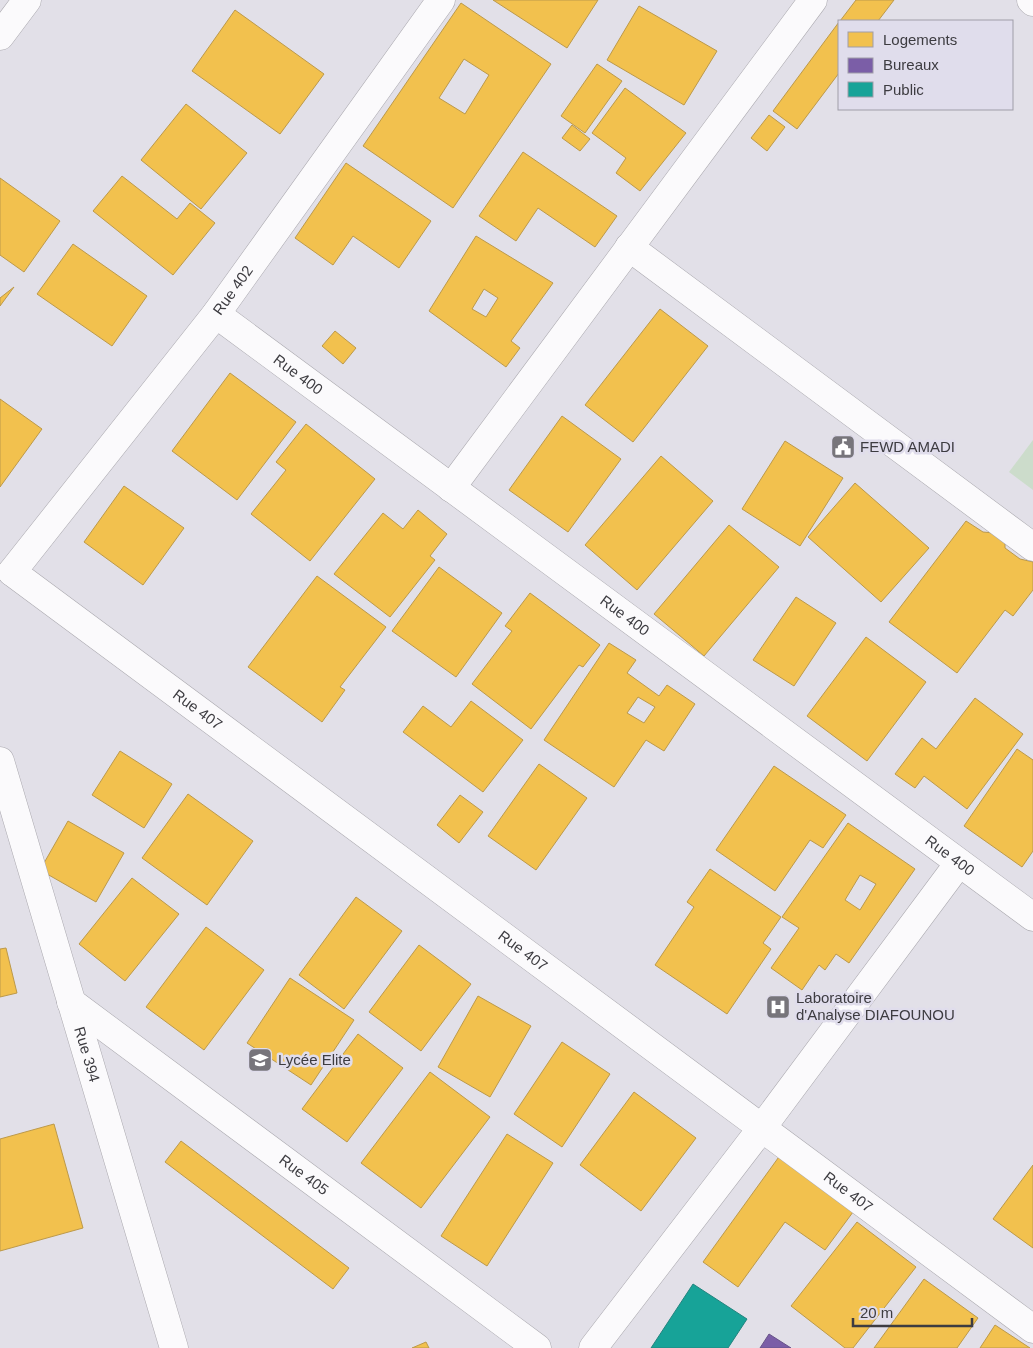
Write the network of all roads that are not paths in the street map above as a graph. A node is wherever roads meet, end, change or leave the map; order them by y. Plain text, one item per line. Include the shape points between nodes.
1 (27, 0) edge
2 (441, 0) edge
3 (813, 0) edge
4 (0, 36) edge
5 (629, 247) junction
6 (216, 314) junction
7 (451, 488) junction
8 (1033, 547) edge
9 (6, 574) edge
10 (0, 761) edge
11 (959, 863) junction
12 (1033, 917) edge
13 (71, 1002) junction
14 (761, 1129) junction
15 (1033, 1329) edge
16 (174, 1348) edge
17 (537, 1348) edge
18 (594, 1348) edge

1 - 4 street
2 - 6 street, Rue 402
3 - 5 street
5 - 7 street
5 - 8 street
6 - 7 street, Rue 400
6 - 9 street, Rue 402
7 - 11 street, Rue 400
9 - 14 street, Rue 407
10 - 13 street, Rue 394
11 - 12 street, Rue 400
11 - 14 street
13 - 16 street, Rue 394
13 - 17 street, Rue 405
14 - 15 street, Rue 407
14 - 18 street

